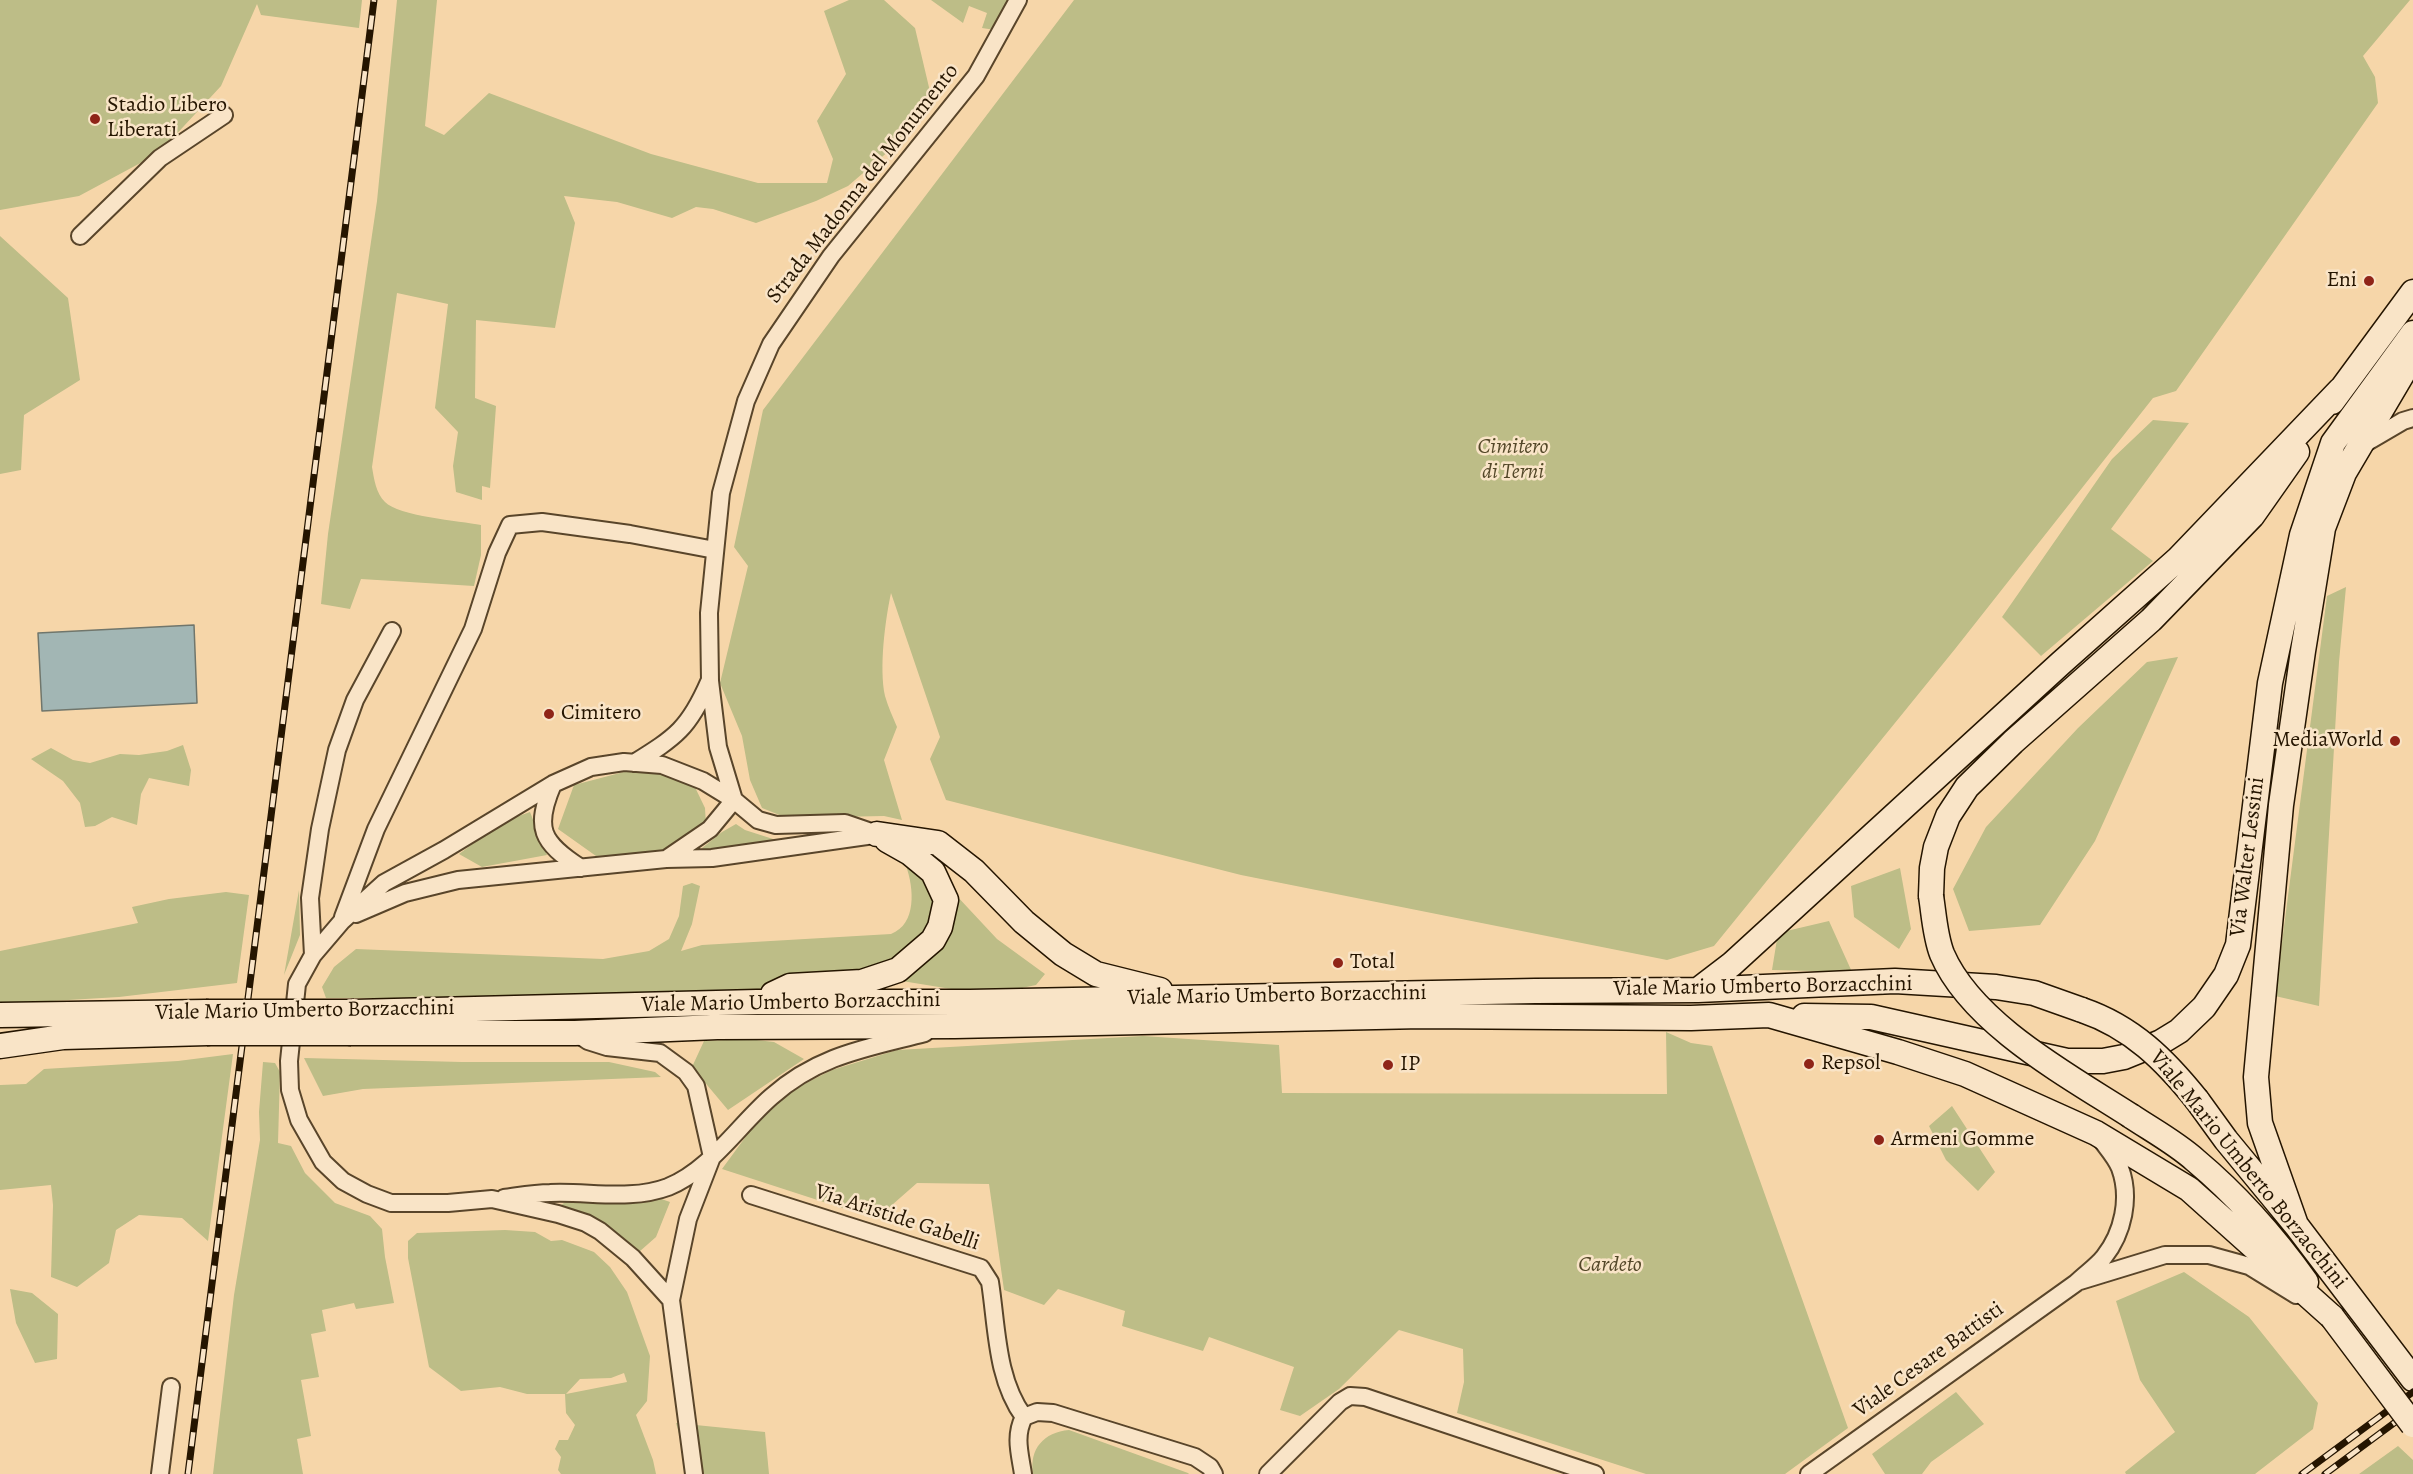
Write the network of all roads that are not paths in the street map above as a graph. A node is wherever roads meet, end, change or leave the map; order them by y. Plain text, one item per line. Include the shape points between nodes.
1 (1018, 0) edge
2 (224, 115) dead end
3 (80, 236) dead end
4 (2413, 292) edge
5 (2413, 333) edge
6 (2412, 364) edge
7 (2340, 390) junction
8 (2413, 418) edge
9 (2359, 447) junction
10 (715, 550) junction
11 (392, 631) dead end
12 (710, 681) junction
13 (634, 763) junction
14 (553, 784) junction
15 (734, 800) junction
16 (878, 834) junction
17 (666, 859) junction
18 (581, 868) junction
19 (342, 921) junction
20 (313, 955) junction
21 (1698, 990) junction
22 (1194, 998) junction
23 (757, 1002) junction
24 (0, 1015) edge
25 (1769, 1015) junction
26 (207, 1022) junction
27 (353, 1023) junction
28 (955, 1026) junction
29 (575, 1033) junction
30 (0, 1046) edge
31 (2096, 1133) junction
32 (712, 1157) junction
33 (751, 1195) dead end
34 (492, 1199) junction
35 (2296, 1225) junction
36 (2262, 1255) junction
37 (2076, 1282) junction
38 (671, 1300) junction
39 (2413, 1379) edge
40 (171, 1387) dead end
41 (1024, 1417) junction
42 (2413, 1425) edge
43 (1212, 1471) edge
44 (160, 1474) edge
45 (694, 1474) edge
46 (1023, 1474) edge
47 (1229, 1474) edge
48 (1268, 1474) edge
49 (1595, 1474) edge
50 (1809, 1474) edge

1 - 10 street, Strada Madonna del Monumento via 976,76 831,256 771,344 746,400 721,493
2 - 3 street via 160,158
4 - 7 main road
5 - 25 main road, Via Walter Lessini via 2333,443 2302,535 2270,683 2238,945 2226,975 2204,1007 2161,1042 2103,1062 2067,1061 1872,1017
6 - 9 main road, Via Walter Lessini
7 - 21 main road via 2178,559 1732,964
7 - 36 main road, bridge via 2252,516 2151,620 1967,787 1948,816 1932,868 1936,932 1951,971 1969,997 2028,1049 2194,1158 2239,1199
8 - 9 street
9 - 35 main road, Via Walter Lessini via 2344,473 2323,528 2302,651 2281,805 2256,1077 2260,1123
10 - 12 street, Strada Madonna del Monumento via 709,614
10 - 19 street via 542,522 510,525 473,629 376,829
11 - 20 street via 355,700 337,750 310,898
12 - 13 street, Strada Madonna del Monumento via 681,731
12 - 15 street, Strada Madonna del Monumento via 718,747
13 - 14 street via 591,767
13 - 15 street via 662,765 703,781
14 - 18 street via 544,806 546,836 559,854
14 - 19 street via 384,883
15 - 16 street via 758,820 776,825 846,823
15 - 17 street via 710,829
16 - 17 street via 712,858
16 - 22 main road via 938,843 974,871 1024,922 1063,954 1096,974
16 - 23 main road via 933,872 946,900 933,940 898,970 862,981 790,986
17 - 18 street
18 - 19 street via 458,880 405,893
19 - 20 street
20 - 34 street via 297,984 290,1090 298,1120 323,1162 343,1181 391,1203
21 - 22 main road, Viale Mario Umberto Borzacchini
21 - 35 main road, Viale Mario Umberto Borzacchini, bridge via 1895,981 1996,987 2034,993 2106,1018 2162,1059
22 - 23 main road, Viale Mario Umberto Borzacchini
23 - 27 main road, Viale Mario Umberto Borzacchini
24 - 26 main road, Viale Mario Umberto Borzacchini
25 - 28 main road, Viale Mario Umberto Borzacchini via 1422,1016
25 - 31 main road, Viale Mario Umberto Borzacchini via 1965,1074
26 - 27 main road, Viale Mario Umberto Borzacchini, bridge
26 - 30 main road, Viale Mario Umberto Borzacchini
27 - 29 main road, Viale Mario Umberto Borzacchini
28 - 29 main road, Viale Mario Umberto Borzacchini via 717,1027
28 - 32 street via 834,1057 772,1096
29 - 32 street via 608,1047 660,1053 686,1072 696,1086
31 - 36 main road, Viale Mario Umberto Borzacchini via 2189,1189
31 - 37 street, Viale Cesare Battisti via 2120,1168 2125,1213 2103,1258
32 - 34 street via 668,1187 640,1194 549,1193
32 - 38 street via 688,1220
33 - 41 street, Via Aristide Gabelli via 981,1268 990,1282 1004,1380
34 - 38 street via 586,1223 633,1258
35 - 39 main road, Viale Mario Umberto Borzacchini
36 - 37 street, Viale Cesare Battisti via 2165,1256
36 - 42 main road, Viale Mario Umberto Borzacchini, bridge via 2332,1317
37 - 50 street, Viale Cesare Battisti
38 - 45 street
40 - 44 street
41 - 43 street via 1037,1412 1053,1413 1195,1457
41 - 46 street via 1017,1438
43 - 47 street
48 - 49 street via 1350,1396 1365,1397

